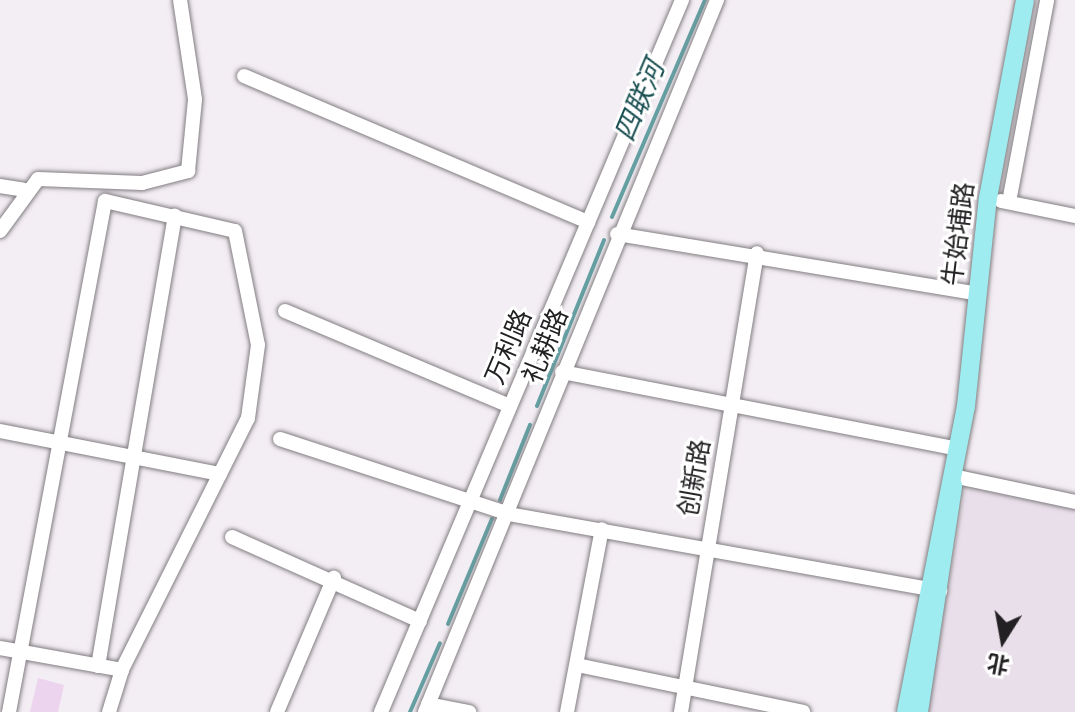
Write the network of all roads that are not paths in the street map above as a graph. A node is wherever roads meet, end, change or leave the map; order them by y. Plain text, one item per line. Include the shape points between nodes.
1 (180, 0) edge
2 (682, 0) edge
3 (717, 0) edge
4 (1025, 0) edge
5 (1047, 0) edge
6 (244, 76) dead end
7 (0, 186) edge
8 (24, 190) junction
9 (988, 198) junction
10 (1009, 202) junction
11 (175, 216) junction
12 (1075, 216) edge
13 (588, 222) junction
14 (0, 231) edge
15 (617, 234) junction
16 (757, 253) junction
17 (978, 294) junction
18 (285, 311) dead end
19 (562, 372) junction
20 (732, 405) junction
21 (510, 406) junction
22 (0, 431) edge
23 (280, 439) dead end
24 (60, 443) junction
25 (958, 449) junction
26 (134, 457) junction
27 (220, 474) junction
28 (953, 476) junction
29 (470, 501) junction
30 (1075, 502) edge
31 (509, 514) junction
32 (602, 529) junction
33 (232, 537) dead end
34 (707, 546) junction
35 (334, 578) junction
36 (934, 590) junction
37 (420, 621) junction
38 (0, 648) edge
39 (20, 652) junction
40 (577, 665) junction
41 (98, 666) junction
42 (122, 670) junction
43 (685, 689) junction
44 (427, 708) edge
45 (9, 712) edge
46 (109, 712) edge
47 (277, 712) edge
48 (381, 712) edge
49 (469, 712) edge
50 (567, 712) edge
51 (681, 712) edge
52 (803, 712) edge
53 (906, 712) edge
54 (919, 712) edge

1 - 8 street via 195,99 188,171 142,183 45,177
2 - 13 street, 万利路
3 - 15 street, 礼耕路
4 - 9 main road, 牛始埔路
5 - 10 street
6 - 13 street
7 - 8 street
8 - 14 street
9 - 10 street
9 - 17 main road, 牛始埔路
10 - 12 street
11 - 24 street via 105,201
11 - 26 street
11 - 27 street via 235,231 258,345 248,418
13 - 21 street, 万利路
15 - 16 street
15 - 19 street, 礼耕路
16 - 17 street
16 - 20 street, 创新路
17 - 25 main road, 牛始埔路
18 - 21 street
19 - 20 street
19 - 31 street, 礼耕路
20 - 25 street
20 - 34 street, 创新路
21 - 29 street, 万利路
22 - 24 street
23 - 29 street
24 - 26 street
24 - 39 street
25 - 28 main road, 牛始埔路
26 - 27 street
26 - 41 street
27 - 42 street
28 - 30 street
28 - 36 main road, 牛始埔路 via 955,514
29 - 31 street
29 - 37 street, 万利路
31 - 32 street
31 - 44 street, 礼耕路
32 - 34 street
32 - 40 street
33 - 35 street
34 - 36 street
34 - 43 street, 创新路
35 - 37 street
35 - 47 street
36 - 53 main road, 牛始埔路
36 - 54 main road, 牛始埔路
37 - 48 street, 万利路
38 - 39 street
39 - 41 street
39 - 45 street
40 - 43 street
40 - 50 street
41 - 42 street
42 - 46 street
43 - 51 street, 创新路
43 - 52 street
44 - 49 street

